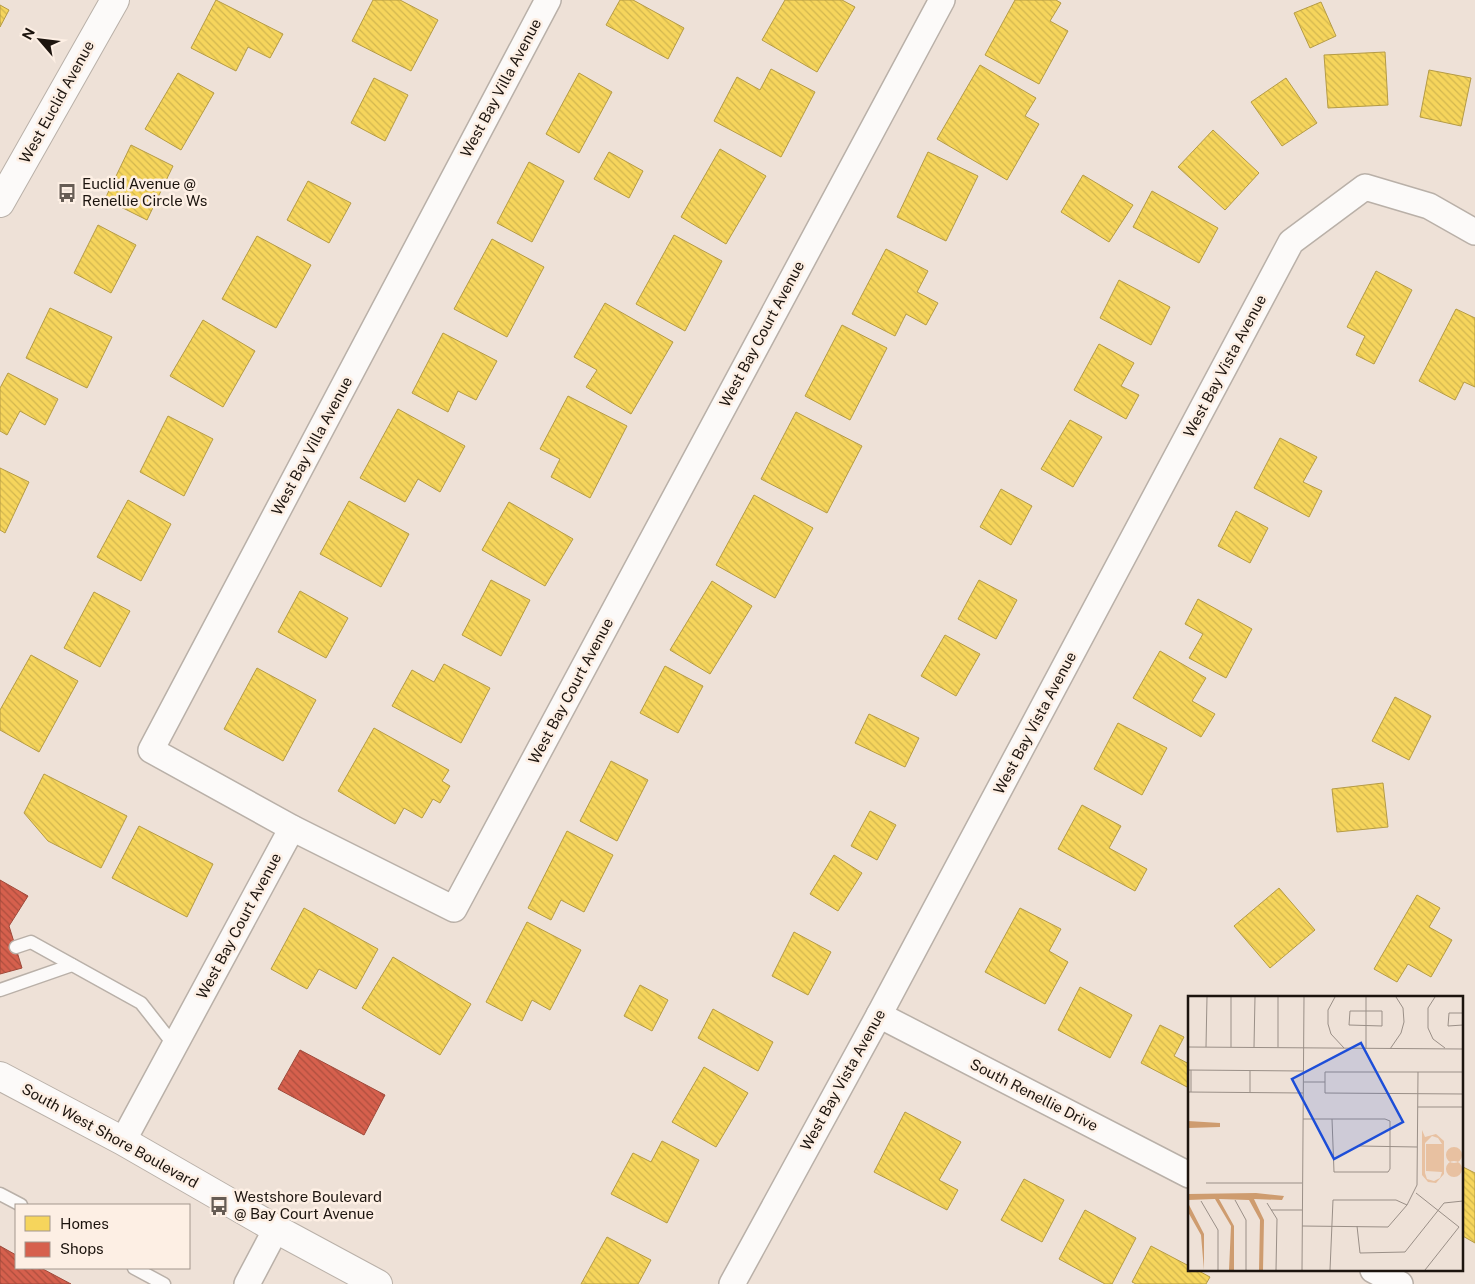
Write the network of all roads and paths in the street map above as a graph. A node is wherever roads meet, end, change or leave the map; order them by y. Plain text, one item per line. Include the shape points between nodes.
1 (115, 0) edge
2 (548, 0) edge
3 (942, 0) edge
4 (0, 203) edge
5 (1475, 232) edge
6 (292, 828) junction
7 (16, 947) dead end
8 (72, 965) junction
9 (0, 990) edge
10 (879, 1015) junction
11 (174, 1045) junction
12 (0, 1076) edge
13 (123, 1141) junction
14 (1188, 1174) edge
15 (0, 1194) edge
16 (19, 1204) edge
17 (276, 1230) junction
18 (136, 1269) edge
19 (1377, 1272) edge
20 (164, 1284) edge
21 (247, 1284) edge
22 (378, 1284) edge
23 (732, 1284) edge
24 (1400, 1284) edge

1 - 4 street, West Euclid Avenue
2 - 6 street, West Bay Villa Avenue via 151,750
3 - 6 street, West Bay Court Avenue via 454,909
5 - 10 street, West Bay Vista Avenue via 1429,206 1365,187 1291,242
6 - 11 street, West Bay Court Avenue
7 - 8 lane via 31,942
8 - 9 lane
8 - 11 lane via 141,1003
10 - 14 street, South Renellie Drive
10 - 23 street, West Bay Vista Avenue
11 - 13 street, West Bay Court Avenue
12 - 13 street, South West Shore Boulevard
13 - 17 street, South West Shore Boulevard
15 - 16 lane
17 - 21 street
17 - 22 street, South West Shore Boulevard
18 - 20 lane
19 - 24 street

